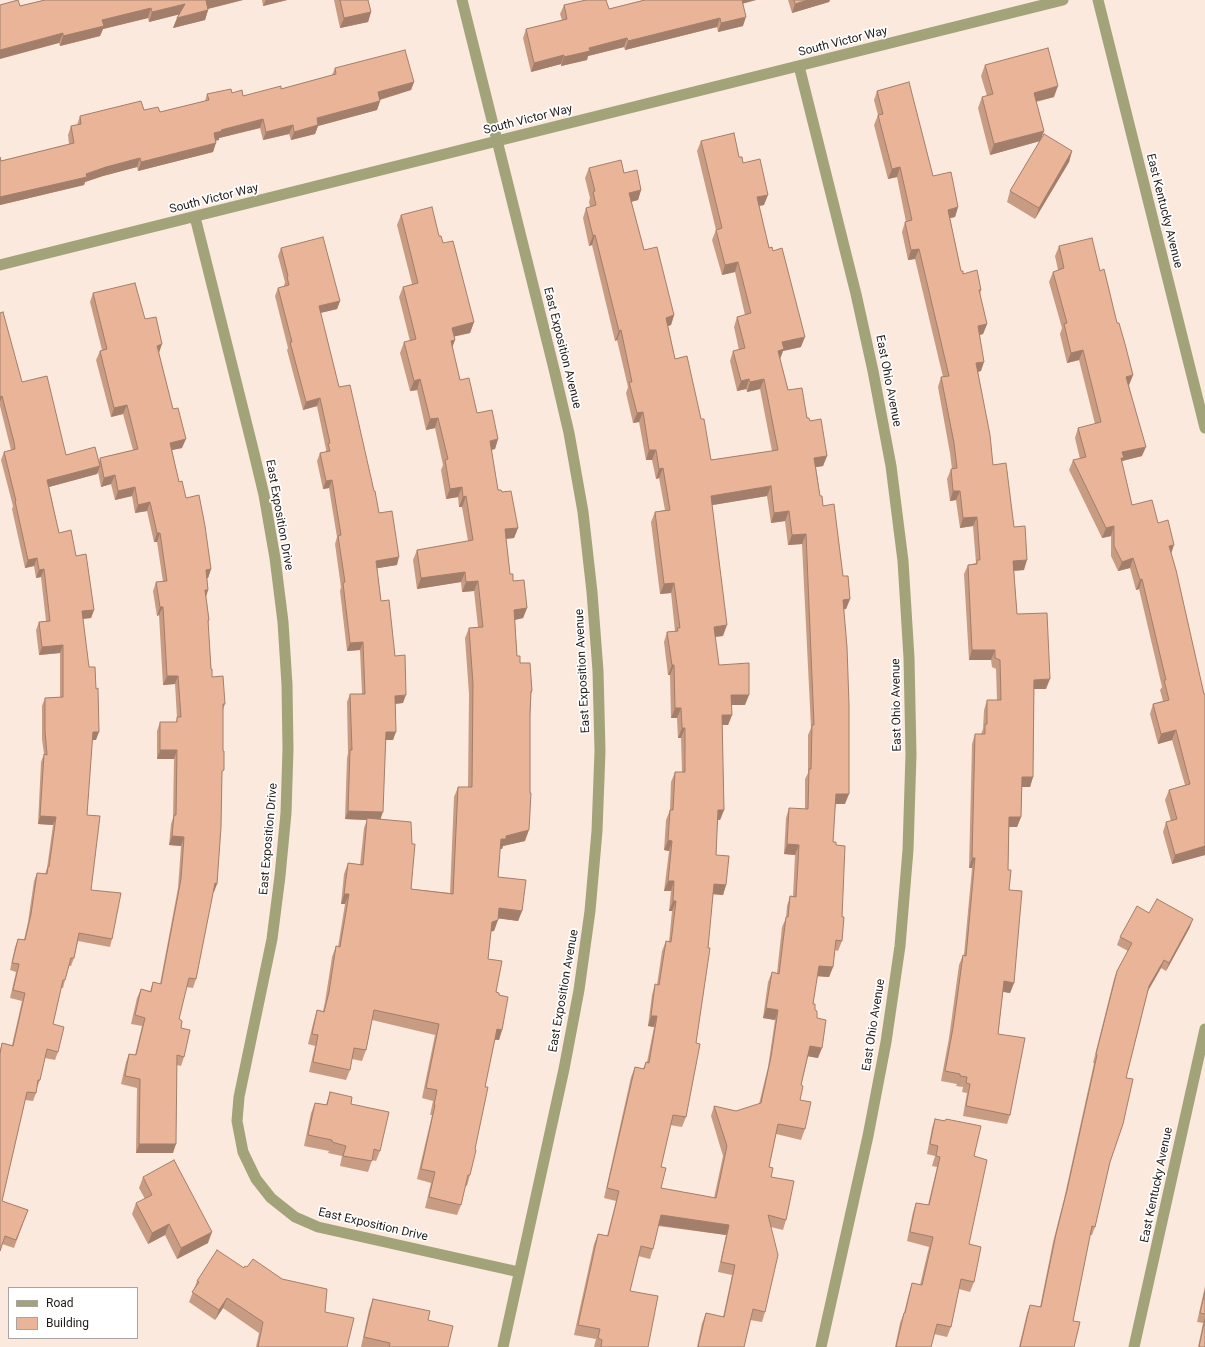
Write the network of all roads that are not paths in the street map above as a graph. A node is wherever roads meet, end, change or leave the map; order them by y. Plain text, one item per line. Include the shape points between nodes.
1 (462, 0) edge
2 (1063, 0) edge
3 (1098, 0) edge
4 (799, 66) junction
5 (497, 141) junction
6 (195, 217) junction
7 (0, 265) edge
8 (1205, 428) edge
9 (1205, 1029) edge
10 (519, 1272) junction
11 (503, 1347) edge
12 (821, 1347) edge
13 (1134, 1347) edge

1 - 5 street, East Exposition Avenue
2 - 4 street, South Victor Way
3 - 8 street, East Kentucky Avenue
4 - 5 street, South Victor Way
4 - 12 street, East Ohio Avenue via 860,309 874,371 890,466 902,561 909,658 911,746 908,850 900,946 887,1034 868,1136
5 - 6 street, South Victor Way
5 - 10 street, East Exposition Avenue via 569,433 584,519 598,671 600,751 590,911 579,990
6 - 7 street, South Victor Way
6 - 10 street, East Exposition Drive via 264,496 283,622 287,685 286,813 272,940 239,1097 237,1121 243,1152 256,1179 271,1198 295,1217 318,1227
9 - 13 street, East Kentucky Avenue
10 - 11 street, East Exposition Avenue

